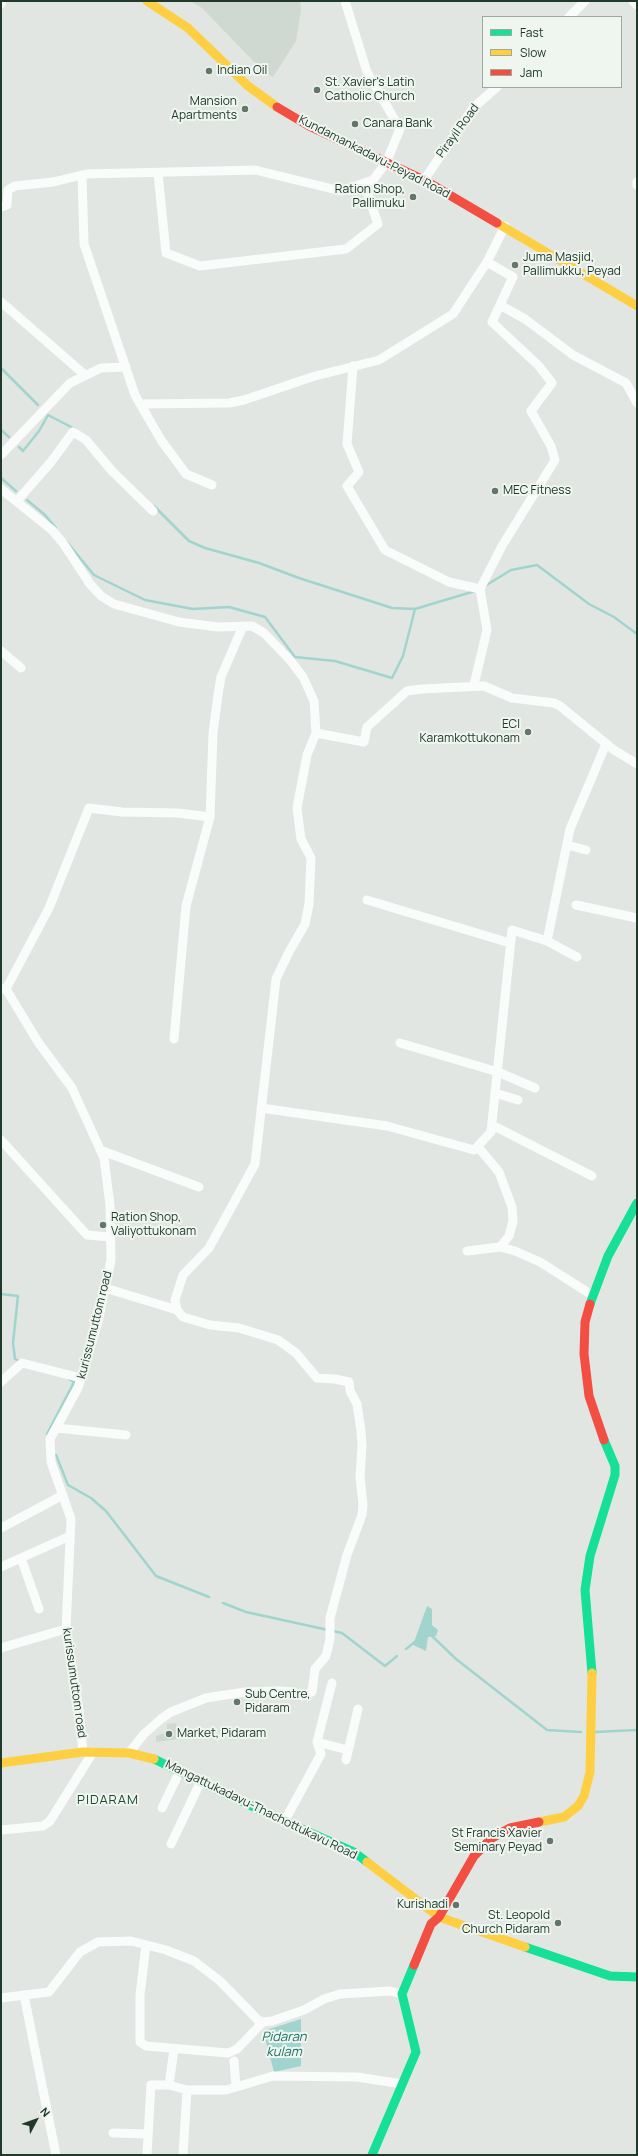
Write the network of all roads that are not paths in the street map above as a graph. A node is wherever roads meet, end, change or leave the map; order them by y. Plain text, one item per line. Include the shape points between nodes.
1 (2, 1) edge
2 (147, 1) edge
3 (345, 1) edge
4 (585, 1) edge
5 (633, 1) edge
6 (1, 4) edge
7 (637, 5) edge
8 (570, 16) edge
9 (496, 88) edge
10 (386, 163) junction
11 (158, 173) junction
12 (82, 175) junction
13 (424, 180) junction
14 (364, 183) junction
15 (1, 207) edge
16 (504, 226) junction
17 (487, 262) junction
18 (1, 302) edge
19 (500, 305) junction
20 (637, 306) edge
21 (353, 366) junction
22 (126, 367) junction
23 (85, 375) junction
24 (637, 403) edge
25 (140, 404) junction
26 (1, 455) edge
27 (212, 484) dead end
28 (1, 489) edge
29 (17, 501) junction
30 (153, 511) dead end
31 (480, 589) junction
32 (243, 626) junction
33 (1, 651) edge
34 (21, 668) dead end
35 (474, 685) junction
36 (316, 732) junction
37 (606, 744) junction
38 (637, 764) edge
39 (210, 817) junction
40 (567, 845) junction
41 (586, 850) dead end
42 (367, 900) dead end
43 (576, 905) dead end
44 (637, 918) edge
45 (547, 941) junction
46 (510, 943) junction
47 (577, 957) dead end
48 (4, 989) edge
49 (174, 1039) dead end
50 (400, 1043) dead end
51 (498, 1072) junction
52 (535, 1088) dead end
53 (495, 1093) junction
54 (518, 1100) dead end
55 (261, 1108) junction
56 (492, 1126) junction
57 (1, 1140) edge
58 (478, 1147) junction
59 (100, 1150) junction
60 (592, 1176) dead end
61 (199, 1187) dead end
62 (637, 1203) edge
63 (110, 1238) junction
64 (500, 1247) junction
65 (467, 1250) dead end
66 (105, 1288) junction
67 (592, 1295) junction
68 (177, 1310) junction
69 (81, 1378) junction
70 (1, 1382) edge
71 (56, 1428) junction
72 (126, 1435) dead end
73 (63, 1495) junction
74 (1, 1528) edge
75 (70, 1536) junction
76 (21, 1558) junction
77 (1, 1566) edge
78 (39, 1609) dead end
79 (66, 1629) junction
80 (1, 1648) edge
81 (332, 1683) dead end
82 (358, 1709) dead end
83 (317, 1742) junction
84 (348, 1750) junction
85 (83, 1752) junction
86 (93, 1752) junction
87 (129, 1753) junction
88 (346, 1760) dead end
89 (1, 1762) edge
90 (180, 1771) junction
91 (201, 1781) junction
92 (162, 1808) dead end
93 (284, 1822) junction
94 (1, 1830) edge
95 (171, 1844) dead end
96 (439, 1917) junction
97 (146, 1945) junction
98 (637, 1977) edge
99 (402, 1994) junction
100 (24, 1995) junction
101 (1, 1998) edge
102 (263, 2022) junction
103 (174, 2049) junction
104 (234, 2061) dead end
105 (402, 2084) junction
106 (169, 2085) junction
107 (236, 2087) junction
108 (187, 2090) junction
109 (113, 2133) dead end
110 (148, 2134) junction
111 (56, 2155) edge
112 (147, 2155) edge
113 (183, 2155) edge
114 (372, 2155) edge

1 - 6 street
2 - 10 main road, Kundamankadavu-Peyad Road via 188,28 248,86 279,108 309,126
3 - 10 street via 367,72 400,129
4 - 8 street
5 - 7 street
9 - 13 street, Pirayil Road via 473,108
10 - 13 main road, Kundamankadavu-Peyad Road
10 - 14 street via 373,180
11 - 12 street
11 - 14 street via 255,170 341,191
11 - 14 street via 166,253 200,266 346,249 378,224
12 - 15 street via 53,182 15,186 8,190 7,205
12 - 22 street via 84,244
13 - 16 main road, Kundamankadavu-Peyad Road
16 - 17 street
16 - 20 main road, Kundamankadavu-Peyad Road
17 - 19 street via 513,277
17 - 21 street via 453,314 378,360
18 - 23 street
19 - 24 street via 525,319 573,355 626,384
19 - 31 street via 492,322 539,366 552,383 531,411 551,446 555,460 502,546
21 - 25 street via 229,403
21 - 31 street via 347,444 359,472 346,486 385,550 449,582
22 - 23 street via 101,368
22 - 25 street
23 - 26 street via 70,384
25 - 27 street via 161,440 186,474
28 - 29 street
29 - 30 street via 73,432 86,440 112,471
29 - 32 street via 52,530 90,584 101,596 114,604 179,622 218,627
31 - 35 street via 487,630
32 - 36 street via 252,626 264,633 303,677 314,701
32 - 39 street via 221,677 213,733
33 - 34 street
35 - 36 street via 407,691 367,727 364,742
35 - 37 street via 484,686 512,698 554,703
36 - 55 street via 307,755 297,808 301,839 310,858 309,904 305,924 276,979
37 - 38 street
37 - 40 street via 570,829
39 - 48 street via 89,808 49,908
39 - 49 street via 186,906
40 - 41 street
40 - 45 street
42 - 46 street
43 - 44 street
45 - 46 street via 512,930
45 - 47 street
46 - 51 street
48 - 59 street, kurissumuttom road via 72,1088
50 - 51 street
51 - 52 street
51 - 53 street
53 - 54 street
53 - 56 street
55 - 58 street via 387,1126 474,1150
55 - 68 street via 255,1164 209,1248 183,1275 175,1300
56 - 58 street via 491,1132
56 - 60 street
57 - 63 street via 87,1235
58 - 64 street via 499,1172 512,1207 513,1221 509,1236
59 - 61 street
59 - 63 street, kurissumuttom road via 104,1158 110,1205
62 - 67 main road via 608,1256
63 - 66 street, kurissumuttom road via 111,1260
64 - 65 street
64 - 67 street via 540,1262
66 - 68 street
66 - 69 street, kurissumuttom road
67 - 96 main road via 585,1322 585,1374 594,1414 615,1471 590,1556 585,1590 592,1668 588,1783 578,1806 564,1816 547,1822 510,1828 492,1838 474,1856
68 - 87 street via 182,1317 192,1320 239,1328 278,1340 296,1353 317,1378 349,1382 359,1416 362,1446 362,1515 347,1555 330,1622 326,1656 315,1669 312,1692 303,1696 278,1691 245,1692 206,1698 171,1712 144,1734
69 - 70 street via 22,1363
69 - 71 street, kurissumuttom road
71 - 72 street
71 - 73 street, kurissumuttom road via 50,1439 51,1462
73 - 74 street
73 - 75 street, kurissumuttom road via 71,1519
75 - 76 street
75 - 79 street, kurissumuttom road
76 - 77 street
76 - 78 street
79 - 80 street
79 - 85 street, kurissumuttom road
81 - 83 street
82 - 84 street
83 - 84 street
83 - 93 street via 322,1754
84 - 88 street
85 - 86 main road, Mangattukadavu-Thachottukavu Road
85 - 89 main road, Mangattukadavu-Thachottukavu Road
86 - 87 main road, Mangattukadavu-Thachottukavu Road
86 - 94 street via 50,1821 43,1826
87 - 90 main road, Mangattukadavu-Thachottukavu Road via 148,1756
90 - 91 main road, Mangattukadavu-Thachottukavu Road
90 - 92 street
91 - 93 main road, Mangattukadavu-Thachottukavu Road
91 - 95 street
93 - 96 main road, Mangattukadavu-Thachottukavu Road via 354,1852
96 - 98 main road, Mangattukadavu-Thachottukavu Road via 610,1976
96 - 99 main road via 431,1924
97 - 100 street via 131,1941 98,1942 80,1952 49,1992
97 - 102 street via 194,1961 220,1981
97 - 103 street via 140,1995 140,2042 146,2046
99 - 102 street via 390,1991 340,1994 304,2010
99 - 105 main road via 416,2052
100 - 101 street
100 - 111 street
102 - 103 street via 237,2049 228,2054
103 - 106 street
104 - 107 street
105 - 107 street via 357,2077 273,2076
105 - 114 main road
106 - 108 street
106 - 110 street via 151,2085
107 - 108 street via 226,2090
108 - 113 street
109 - 110 street
110 - 112 street

